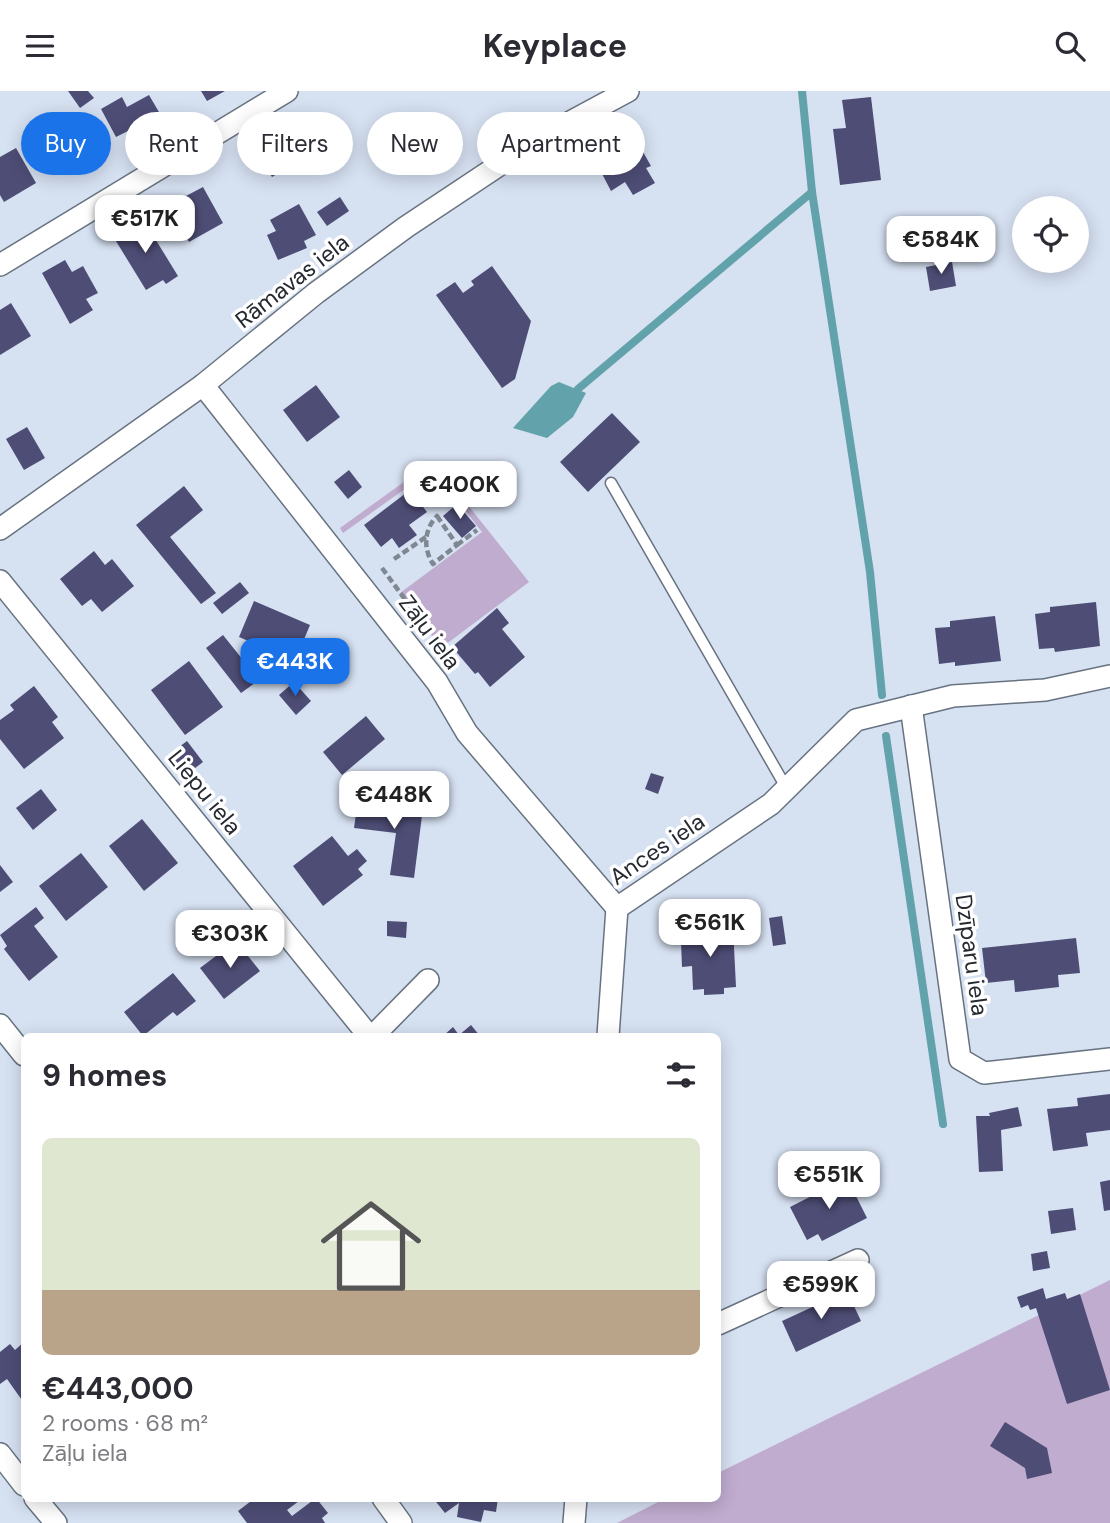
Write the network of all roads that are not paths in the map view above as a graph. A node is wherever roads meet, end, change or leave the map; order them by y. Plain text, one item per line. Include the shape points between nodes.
1 (287, 91) edge
2 (628, 91) edge
3 (0, 265) edge
4 (203, 385) junction
5 (611, 483) dead end
6 (0, 530) edge
7 (0, 581) edge
8 (1110, 676) edge
9 (911, 706) junction
10 (792, 785) junction
11 (617, 908) junction
12 (428, 980) dead end
13 (0, 1025) edge
14 (369, 1033) edge
15 (374, 1033) edge
16 (608, 1033) edge
17 (21, 1051) edge
18 (1110, 1059) edge
19 (858, 1261) dead end
20 (721, 1323) edge
21 (0, 1454) edge
22 (21, 1481) edge
23 (38, 1502) edge
24 (386, 1502) edge
25 (576, 1502) edge
26 (56, 1523) edge
27 (401, 1523) edge
28 (574, 1523) edge

1 - 3 street
2 - 4 street, Rāmavas iela via 537,140 406,227
4 - 6 street, Rāmavas iela
4 - 11 street, Zāļu iela via 437,682 467,733
5 - 10 lane
7 - 14 street, Liepu iela
8 - 9 street, Ances iela via 1045,690 953,696
9 - 10 street, Ances iela via 856,720
9 - 18 street, Dzīparu iela via 960,1059 984,1073
10 - 11 street, Ances iela
11 - 16 street, Ances iela
12 - 15 street, Liepu iela
13 - 17 street
19 - 20 street
21 - 22 street
23 - 26 street
24 - 27 street
25 - 28 street

